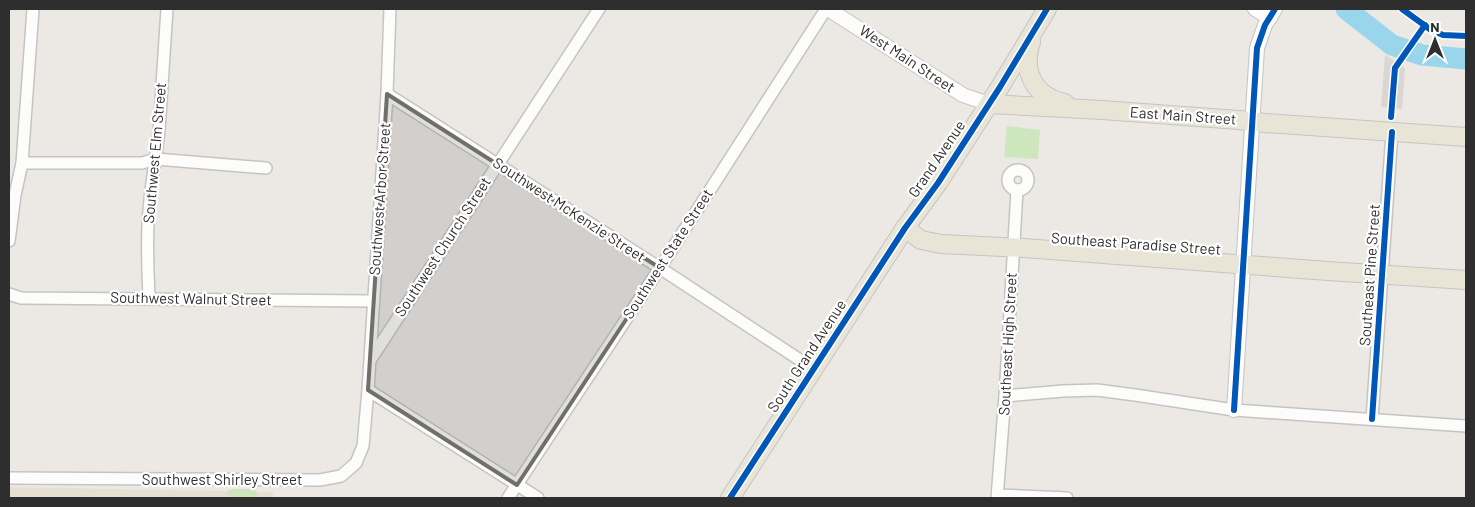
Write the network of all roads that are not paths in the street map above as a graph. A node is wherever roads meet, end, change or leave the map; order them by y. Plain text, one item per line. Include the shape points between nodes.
1 (33, 9) edge
2 (166, 9) edge
3 (390, 9) edge
4 (598, 9) edge
5 (827, 9) edge
6 (1255, 9) edge
7 (1272, 13) edge
8 (1042, 16) edge
9 (387, 94) junction
10 (989, 104) junction
11 (1102, 110) junction
12 (1252, 122) junction
13 (1392, 132) junction
14 (1466, 137) edge
15 (156, 159) junction
16 (22, 163) junction
17 (498, 164) junction
18 (266, 168) dead end
19 (1017, 190) dead end
20 (905, 228) junction
21 (9, 240) edge
22 (1013, 247) junction
23 (1243, 264) junction
24 (660, 268) junction
25 (1382, 275) junction
26 (1466, 280) edge
27 (9, 294) edge
28 (149, 298) junction
29 (373, 301) junction
30 (370, 360) junction
31 (800, 360) dead end
32 (368, 390) junction
33 (1005, 396) junction
34 (1234, 410) junction
35 (1372, 419) junction
36 (1466, 426) edge
37 (9, 478) edge
38 (517, 485) junction
39 (998, 497) edge
40 (508, 498) edge
41 (538, 498) edge
42 (730, 498) edge
43 (1067, 498) edge

1 - 16 street
2 - 15 street, Southwest Elm Street
3 - 9 street, Southwest Arbor Street
4 - 17 street, Southwest Church Street
5 - 10 street, West Main Street via 963,95
5 - 24 street, Southwest State Street
6 - 7 street
7 - 12 street via 1258,42
8 - 10 main road, Grand Avenue
8 - 11 main road via 1029,45 1028,58 1028,69 1037,90 1050,99
9 - 17 street, Southwest McKenzie Street
9 - 29 street, Southwest Arbor Street
10 - 11 main road, East Main Street
10 - 20 main road, Grand Avenue
11 - 12 main road, East Main Street
12 - 13 main road, East Main Street
12 - 23 street
13 - 14 main road, East Main Street
13 - 25 street, Southeast Pine Street
15 - 16 street via 142,163
15 - 18 street
15 - 28 street, Southwest Elm Street via 148,211
16 - 21 street
17 - 24 street, Southwest McKenzie Street
17 - 30 street, Southwest Church Street
19 - 22 street, Southeast High Street
20 - 22 main road, Southeast Paradise Street via 921,240 941,244
20 - 42 main road, South Grand Avenue
22 - 23 main road, Southeast Paradise Street
22 - 33 street, Southeast High Street
23 - 25 main road, Southeast Paradise Street
23 - 34 street
24 - 31 street, Southwest McKenzie Street
24 - 38 street, Southwest State Street
25 - 26 main road, Southeast Paradise Street
25 - 35 street, Southeast Pine Street
27 - 28 street, Southwest Walnut Street via 21,298
28 - 29 street, Southwest Walnut Street
29 - 30 street, Southwest Arbor Street
30 - 32 street, Southwest Arbor Street
32 - 37 street, Southwest Shirley Street via 363,446 356,463 341,476 320,480
32 - 38 street
33 - 34 street via 1098,390
33 - 39 street, Southeast High Street
34 - 35 street
35 - 36 street
38 - 40 street, Southwest State Street
38 - 41 street
39 - 43 street

